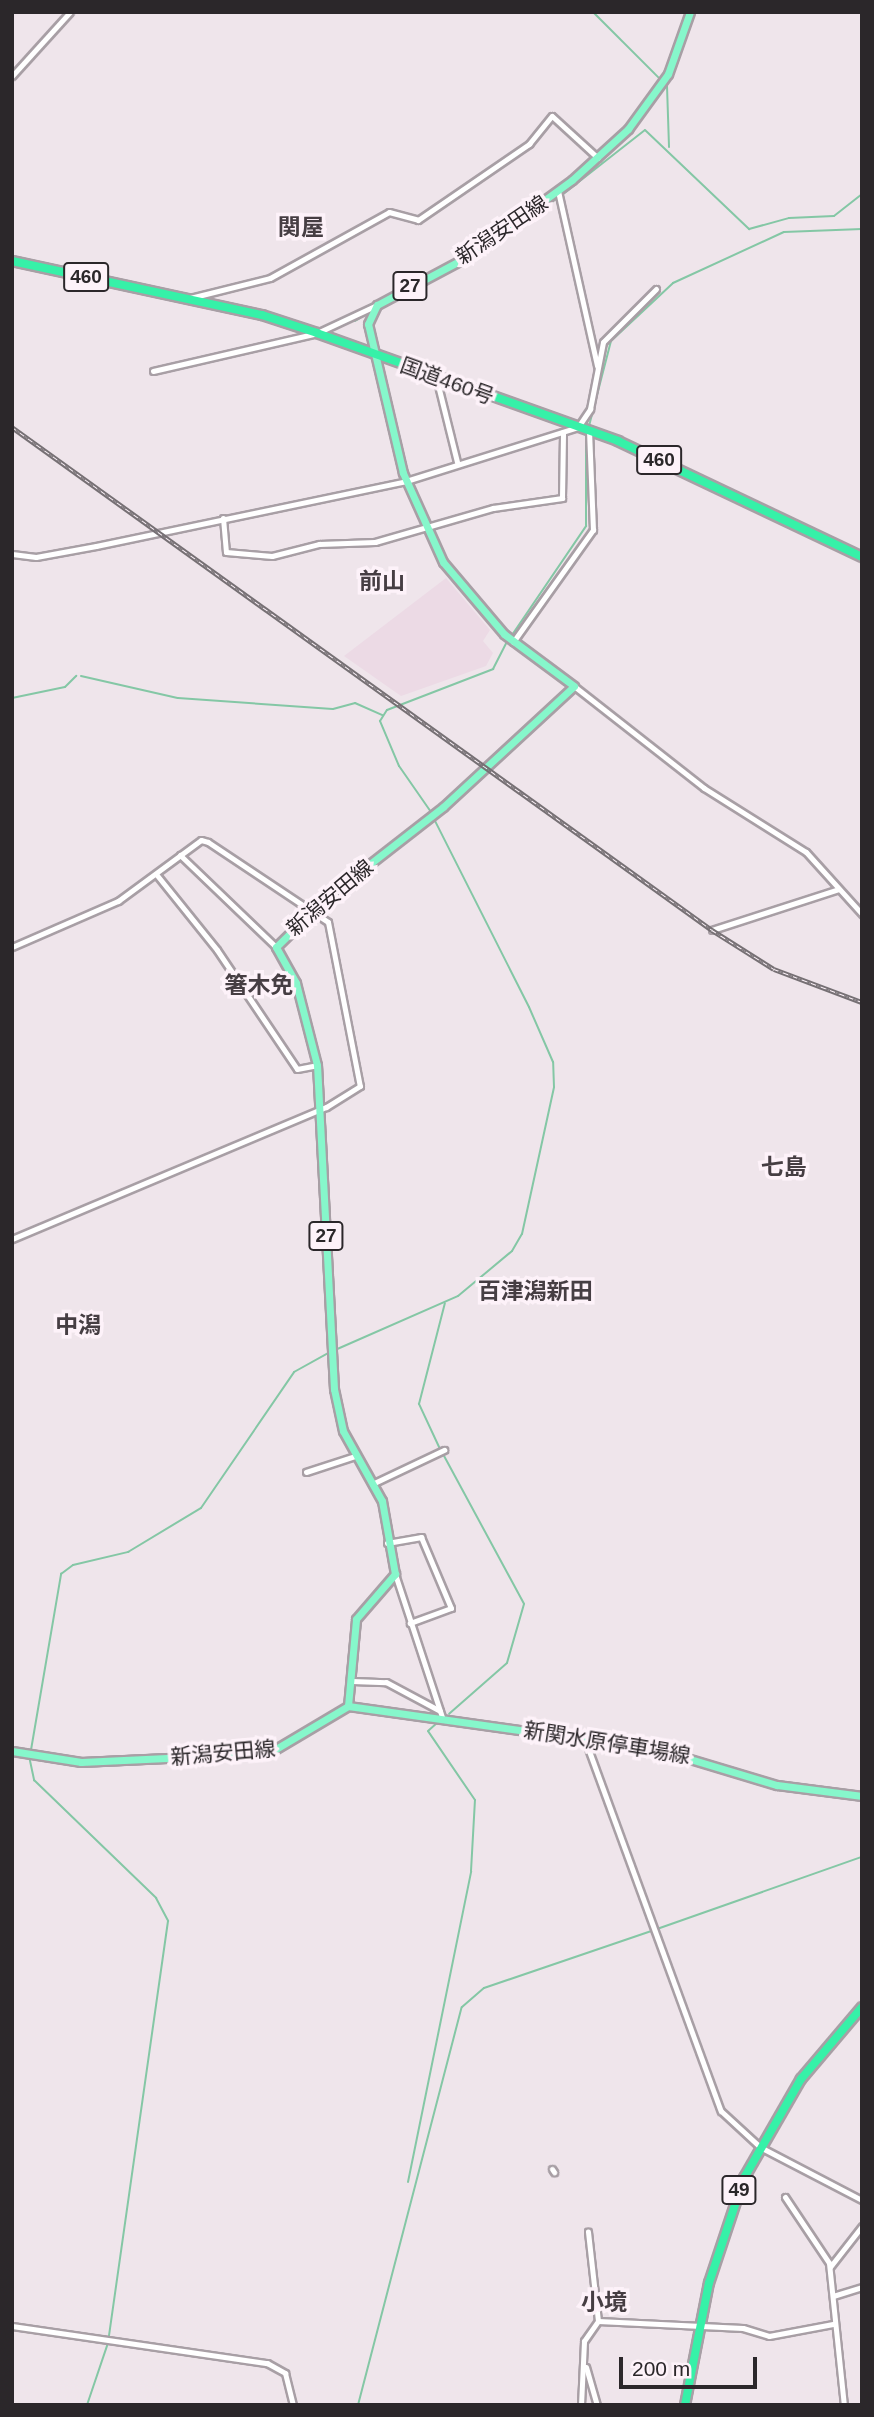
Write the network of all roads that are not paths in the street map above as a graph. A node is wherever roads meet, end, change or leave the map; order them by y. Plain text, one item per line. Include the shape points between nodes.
1 (70, 12) edge
2 (690, 12) edge
3 (12, 76) edge
4 (598, 158) junction
5 (558, 191) junction
6 (12, 261) edge
7 (656, 289) dead end
8 (189, 298) junction
9 (377, 305) junction
10 (317, 333) junction
11 (373, 355) junction
12 (598, 369) junction
13 (153, 371) dead end
14 (436, 377) junction
15 (583, 429) junction
16 (563, 432) junction
17 (457, 462) junction
18 (406, 481) junction
19 (223, 518) junction
20 (427, 529) junction
21 (12, 554) edge
22 (862, 557) edge
23 (513, 642) junction
24 (574, 686) junction
25 (180, 855) junction
26 (156, 874) junction
27 (839, 889) junction
28 (312, 911) junction
29 (862, 914) edge
30 (712, 930) dead end
31 (12, 947) edge
32 (276, 947) junction
33 (317, 1065) junction
34 (320, 1108) junction
35 (12, 1239) edge
36 (442, 1450) dead end
37 (355, 1455) junction
38 (306, 1472) dead end
39 (372, 1484) junction
40 (387, 1543) junction
41 (395, 1574) junction
42 (410, 1623) junction
43 (352, 1681) junction
44 (348, 1706) junction
45 (441, 1714) junction
46 (584, 1740) junction
47 (12, 1751) edge
48 (862, 1796) edge
49 (862, 2007) edge
50 (760, 2147) junction
51 (785, 2197) dead end
52 (862, 2200) edge
53 (862, 2226) edge
54 (588, 2232) dead end
55 (830, 2267) junction
56 (862, 2287) edge
57 (833, 2295) junction
58 (598, 2321) junction
59 (833, 2324) junction
60 (12, 2326) edge
61 (700, 2329) junction
62 (586, 2367) junction
63 (293, 2405) edge
64 (581, 2405) edge
65 (597, 2405) edge
66 (685, 2405) edge
67 (844, 2405) edge

1 - 3 street
2 - 4 main road, 新潟安田線 / 27 via 656,96
4 - 5 main road, 新潟安田線 / 27
4 - 8 street via 554,115 528,144 418,220 389,212 270,278
5 - 9 main road, 新潟安田線 / 27 via 465,258
5 - 12 street
6 - 8 highway, 国道460号 / 460
7 - 12 street via 610,330
8 - 10 highway, 国道460号 / 460
9 - 10 street
9 - 11 main road, 27 via 368,324
10 - 11 highway, 国道460号 / 460
10 - 13 street
11 - 14 highway, 国道460号 / 460
11 - 18 main road, 27
12 - 15 street
14 - 15 highway, 国道460号 / 460
14 - 17 street
15 - 16 street
15 - 22 highway, 国道460号 / 460
15 - 23 street via 593,530
16 - 17 street
16 - 20 street via 562,498 494,508
17 - 18 street
18 - 19 street
18 - 20 main road, 27
19 - 20 street via 226,552 272,556
19 - 21 street via 36,556
20 - 23 main road, 27 via 456,581
23 - 24 main road, 27
24 - 27 street via 704,788 806,852
24 - 28 main road, 新潟安田線 via 436,813
25 - 26 street
25 - 28 street via 201,839
25 - 32 street
26 - 31 street via 118,901
26 - 33 street via 217,950 297,1069
27 - 29 street
27 - 30 street
28 - 32 main road, 新潟安田線
28 - 34 street via 331,929 360,1086
32 - 33 main road, 新潟安田線 / 27 via 296,983
33 - 34 main road, 新潟安田線 / 27
34 - 35 street
34 - 37 main road, 新潟安田線 / 27 via 331,1366 343,1431
36 - 39 street
37 - 38 street
37 - 39 main road, 新潟安田線 / 27
39 - 40 main road, 新潟安田線 / 27 via 385,1511
40 - 41 main road, 新潟安田線 / 27
40 - 42 street via 421,1537 451,1608
41 - 42 street
41 - 43 main road via 356,1619
42 - 45 street
43 - 44 main road
43 - 45 street via 386,1682
44 - 45 main road, 新関水原停車場線
44 - 47 main road, 新潟安田線 via 269,1753 81,1762
45 - 46 main road, 新関水原停車場線
46 - 48 main road, 新関水原停車場線 via 700,1758 777,1785
46 - 50 street via 718,2105
49 - 50 highway, 49 via 801,2078
50 - 52 street
50 - 61 highway, 49 via 729,2215
51 - 55 street
53 - 55 street
54 - 58 street
55 - 57 street
56 - 57 street
57 - 59 street
58 - 61 street
58 - 62 street via 584,2342
59 - 61 street via 769,2336 743,2328
59 - 67 street
60 - 63 street via 277,2367 285,2372
61 - 66 highway, 49
62 - 64 street
62 - 65 street

